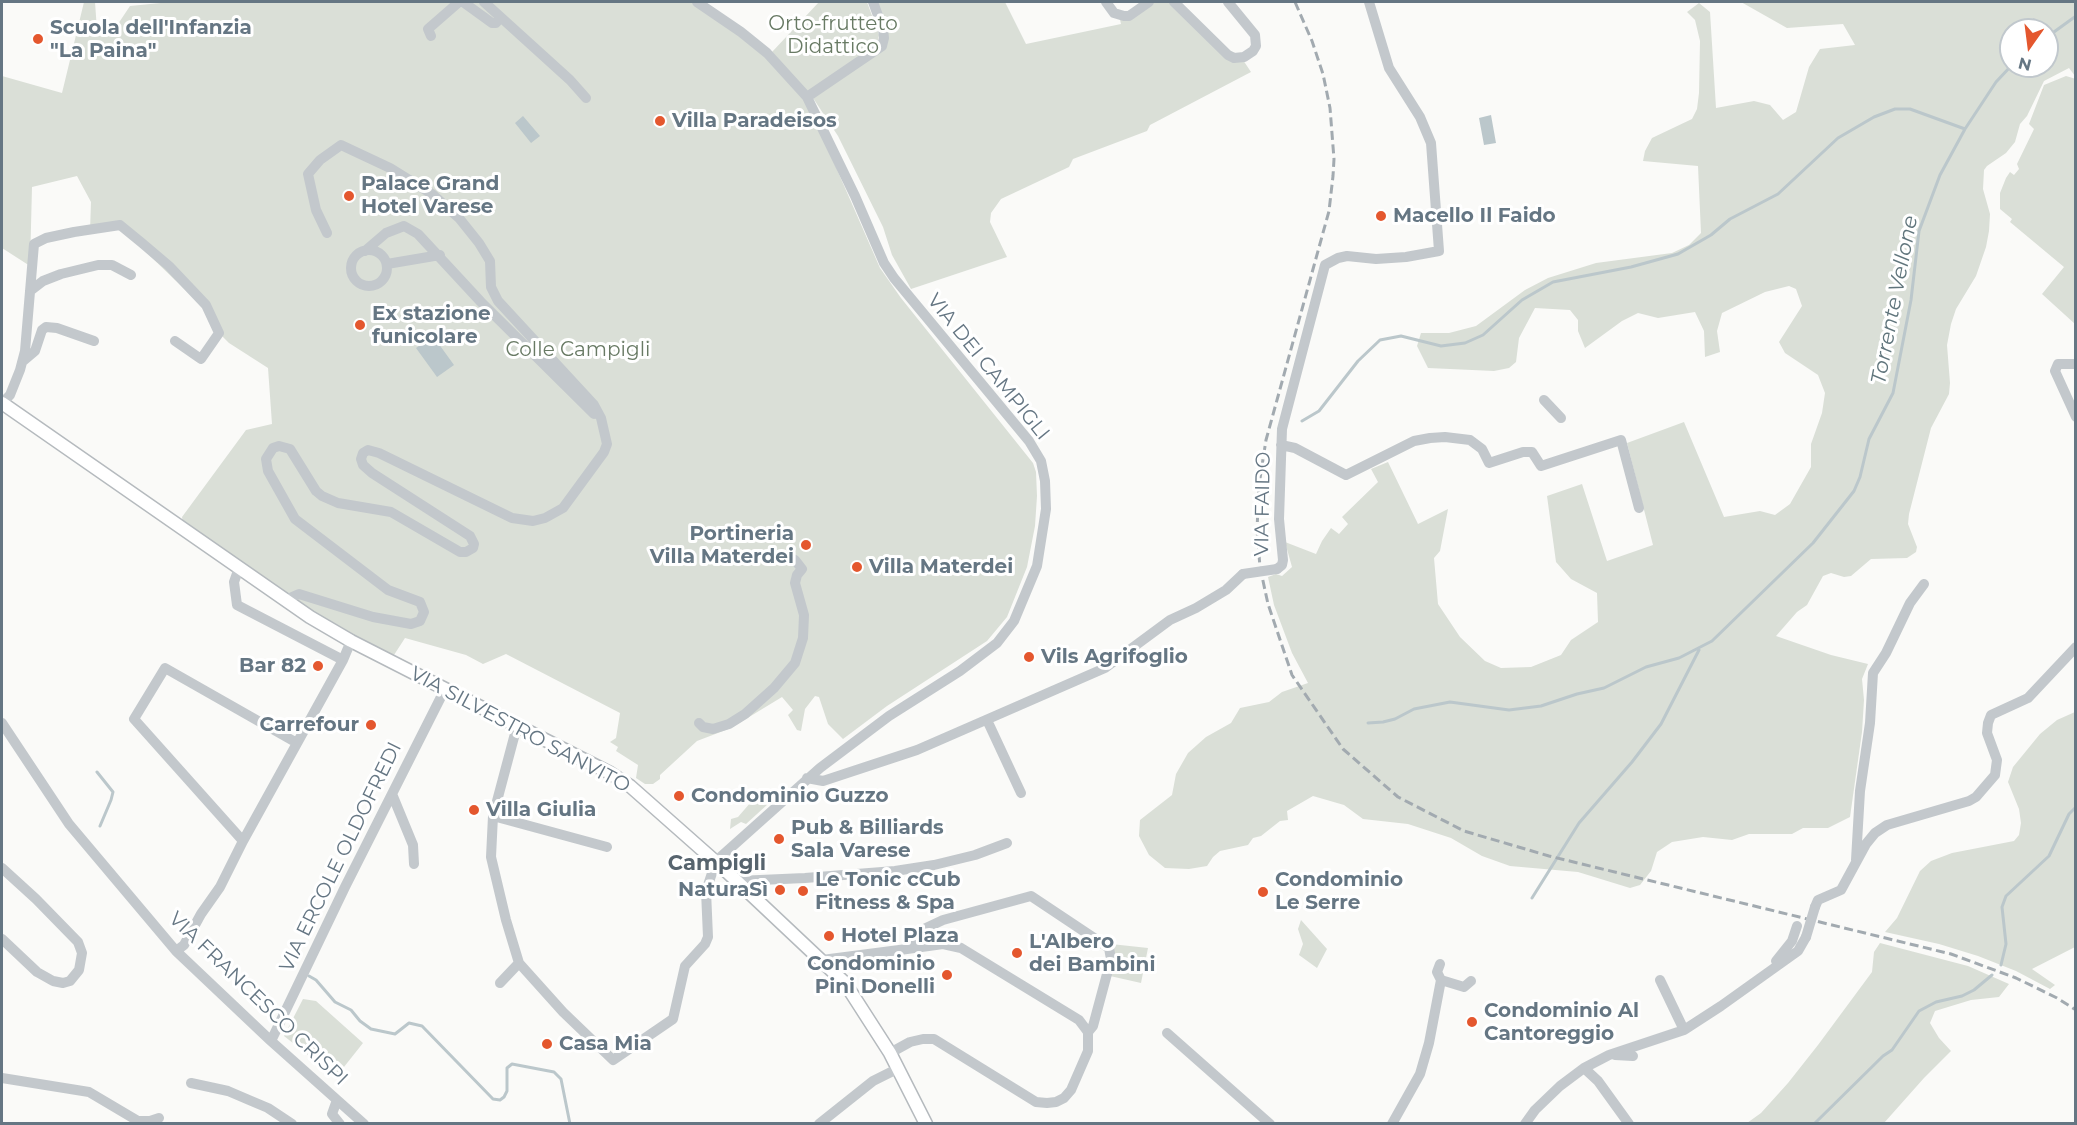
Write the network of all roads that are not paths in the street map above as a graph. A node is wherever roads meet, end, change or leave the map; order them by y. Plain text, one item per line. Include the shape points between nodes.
1 (461, 2) edge
2 (484, 2) edge
3 (697, 2) edge
4 (873, 2) edge
5 (1106, 2) edge
6 (1149, 2) edge
7 (1174, 2) edge
8 (1228, 2) edge
9 (1369, 2) edge
10 (500, 18) junction
11 (431, 36) dead end
12 (807, 97) junction
13 (586, 98) dead end
14 (327, 233) dead end
15 (365, 251) junction
16 (440, 255) junction
17 (387, 264) junction
18 (131, 274) dead end
19 (30, 291) junction
20 (94, 341) dead end
21 (175, 341) dead end
22 (22, 363) junction
23 (2076, 364) edge
24 (1544, 400) dead end
25 (2, 403) edge
26 (2076, 417) edge
27 (1562, 418) dead end
28 (603, 423) junction
29 (1281, 445) junction
30 (1639, 508) dead end
31 (783, 556) dead end
32 (239, 568) junction
33 (1924, 584) dead end
34 (288, 602) junction
35 (351, 641) junction
36 (2076, 647) edge
37 (343, 660) junction
38 (445, 689) junction
39 (987, 720) junction
40 (2, 723) edge
41 (699, 723) dead end
42 (517, 726) junction
43 (297, 743) junction
44 (807, 778) junction
45 (1021, 793) dead end
46 (392, 794) junction
47 (493, 816) junction
48 (243, 841) junction
49 (1007, 843) dead end
50 (607, 847) dead end
51 (716, 861) junction
52 (1856, 862) junction
53 (414, 864) dead end
54 (2, 868) edge
55 (737, 881) junction
56 (2, 939) edge
57 (907, 949) junction
58 (176, 951) junction
59 (822, 960) junction
60 (519, 963) junction
61 (1440, 964) dead end
62 (1441, 980) junction
63 (1660, 980) dead end
64 (1471, 981) dead end
65 (500, 983) dead end
66 (1684, 1030) junction
67 (1088, 1032) junction
68 (1167, 1033) dead end
69 (271, 1041) junction
70 (890, 1053) junction
71 (1609, 1055) junction
72 (1633, 1056) dead end
73 (1584, 1068) junction
74 (897, 1069) junction
75 (2, 1078) edge
76 (191, 1083) dead end
77 (337, 1100) junction
78 (159, 1118) dead end
79 (292, 1124) edge
80 (340, 1124) edge
81 (364, 1124) edge
82 (819, 1124) edge
83 (926, 1124) edge
84 (1270, 1124) edge
85 (1392, 1124) edge
86 (1525, 1124) edge
87 (1629, 1124) edge

1 - 10 street via 492,23
1 - 11 street via 428,29
2 - 10 street
3 - 12 street, VIA DEI CAMPIGLI via 767,53
4 - 12 street via 883,29 882,46
5 - 6 street via 1114,13 1129,16
7 - 8 street via 1228,55 1244,57 1256,46 1255,34
9 - 29 street, VIA FAIDO via 1389,68 1420,117 1431,143 1439,251 1376,259 1347,256 1325,266
10 - 13 street
12 - 44 street, VIA DEI CAMPIGLI via 894,278 1029,441 1041,461 1046,507 1037,566 1014,621 997,643
14 - 28 street via 316,210 308,174 341,145 432,194 479,243 490,261 491,287 498,301 584,392
15 - 16 street via 386,233 404,226
15 - 17 street via 376,251
15 - 17 street via 356,257 352,267 354,277 363,284 373,285 382,279
16 - 17 street
16 - 28 street via 481,302
18 - 19 street via 112,265 98,265 61,274
19 - 21 street via 34,244 46,238 120,225 169,266 206,305 219,333 201,359
19 - 22 street
20 - 22 street via 46,327 35,351
22 - 25 street via 10,395
23 - 26 street via 2058,364 2055,371
24 - 27 street
25 - 32 main road, VIA SILVESTRO SANVITO
28 - 34 street via 607,439 604,452 563,508 533,521 512,518 374,451 363,453 363,465 372,473 470,536 473,548 466,552 391,512 338,503 322,496 290,449 273,448 266,459 268,471 295,519 388,590 420,602 424,612 420,621 411,624 373,617 300,594
29 - 30 street via 1346,475 1407,444 1430,438 1470,440 1482,449 1489,463 1532,452 1541,466 1621,440
29 - 39 street, VIA FAIDO, bridge via 1282,565 1243,574 1226,590 1170,620 1106,667
31 - 41 street via 795,560 802,568 795,583 804,615 803,638 795,663 774,688 729,724 713,729
32 - 34 main road, VIA SILVESTRO SANVITO
32 - 37 street via 234,582 237,605
33 - 52 street via 1873,673
34 - 35 main road, VIA SILVESTRO SANVITO
35 - 37 street
35 - 38 main road, VIA SILVESTRO SANVITO
36 - 52 street via 2028,698 1991,715 1987,733 1997,760 1995,775 1976,797 1887,825 1875,833
37 - 43 street
38 - 42 main road, VIA SILVESTRO SANVITO
38 - 46 street, VIA ERCOLE OLDOFREDI
39 - 44 street, VIA FAIDO via 917,750 823,781
39 - 45 street
40 - 58 street, VIA FRANCESCO CRISPI via 69,824
42 - 47 street
42 - 51 main road, VIA SILVESTRO SANVITO via 620,778
43 - 48 street
43 - 48 street via 165,668 134,719
44 - 51 street, VIA DEI CAMPIGLI
46 - 53 street via 413,845
46 - 69 street, VIA ERCOLE OLDOFREDI
47 - 50 street
47 - 60 street via 491,857
48 - 58 street via 220,887 184,945
49 - 55 street via 975,855 915,868
51 - 55 main road, VIA SILVESTRO SANVITO
51 - 60 street via 706,891 708,937 685,966 673,1019 613,1060
52 - 66 street, bridge via 1841,890 1832,889 1818,900 1800,935 1798,951
54 - 56 street via 78,942 82,952 79,970 70,981 53,981 37,972
55 - 59 main road, VIA SILVESTRO SANVITO
57 - 59 street
57 - 67 street via 943,944 961,948 1079,1020
57 - 67 street via 926,928 943,920 1031,896 1109,948 1111,959
58 - 69 street, VIA FRANCESCO CRISPI
59 - 70 main road, VIA SILVESTRO SANVITO via 845,983
60 - 65 street
61 - 62 street via 1437,972
62 - 64 street via 1464,987
62 - 85 street via 1420,1074
63 - 66 street
66 - 71 street
67 - 70 street via 1088,1051 1071,1090 1064,1098 1047,1103 1036,1102 934,1039 922,1038
68 - 84 street
69 - 77 street, VIA FRANCESCO CRISPI
70 - 74 main road, VIA SILVESTRO SANVITO
71 - 72 street
71 - 73 street
73 - 86 street via 1560,1086
73 - 87 street
74 - 82 street via 873,1081
74 - 83 main road, VIA SILVESTRO SANVITO
75 - 78 street via 89,1092 138,1121
76 - 79 street via 228,1091 268,1108
77 - 80 street via 332,1114
77 - 81 street, VIA FRANCESCO CRISPI

